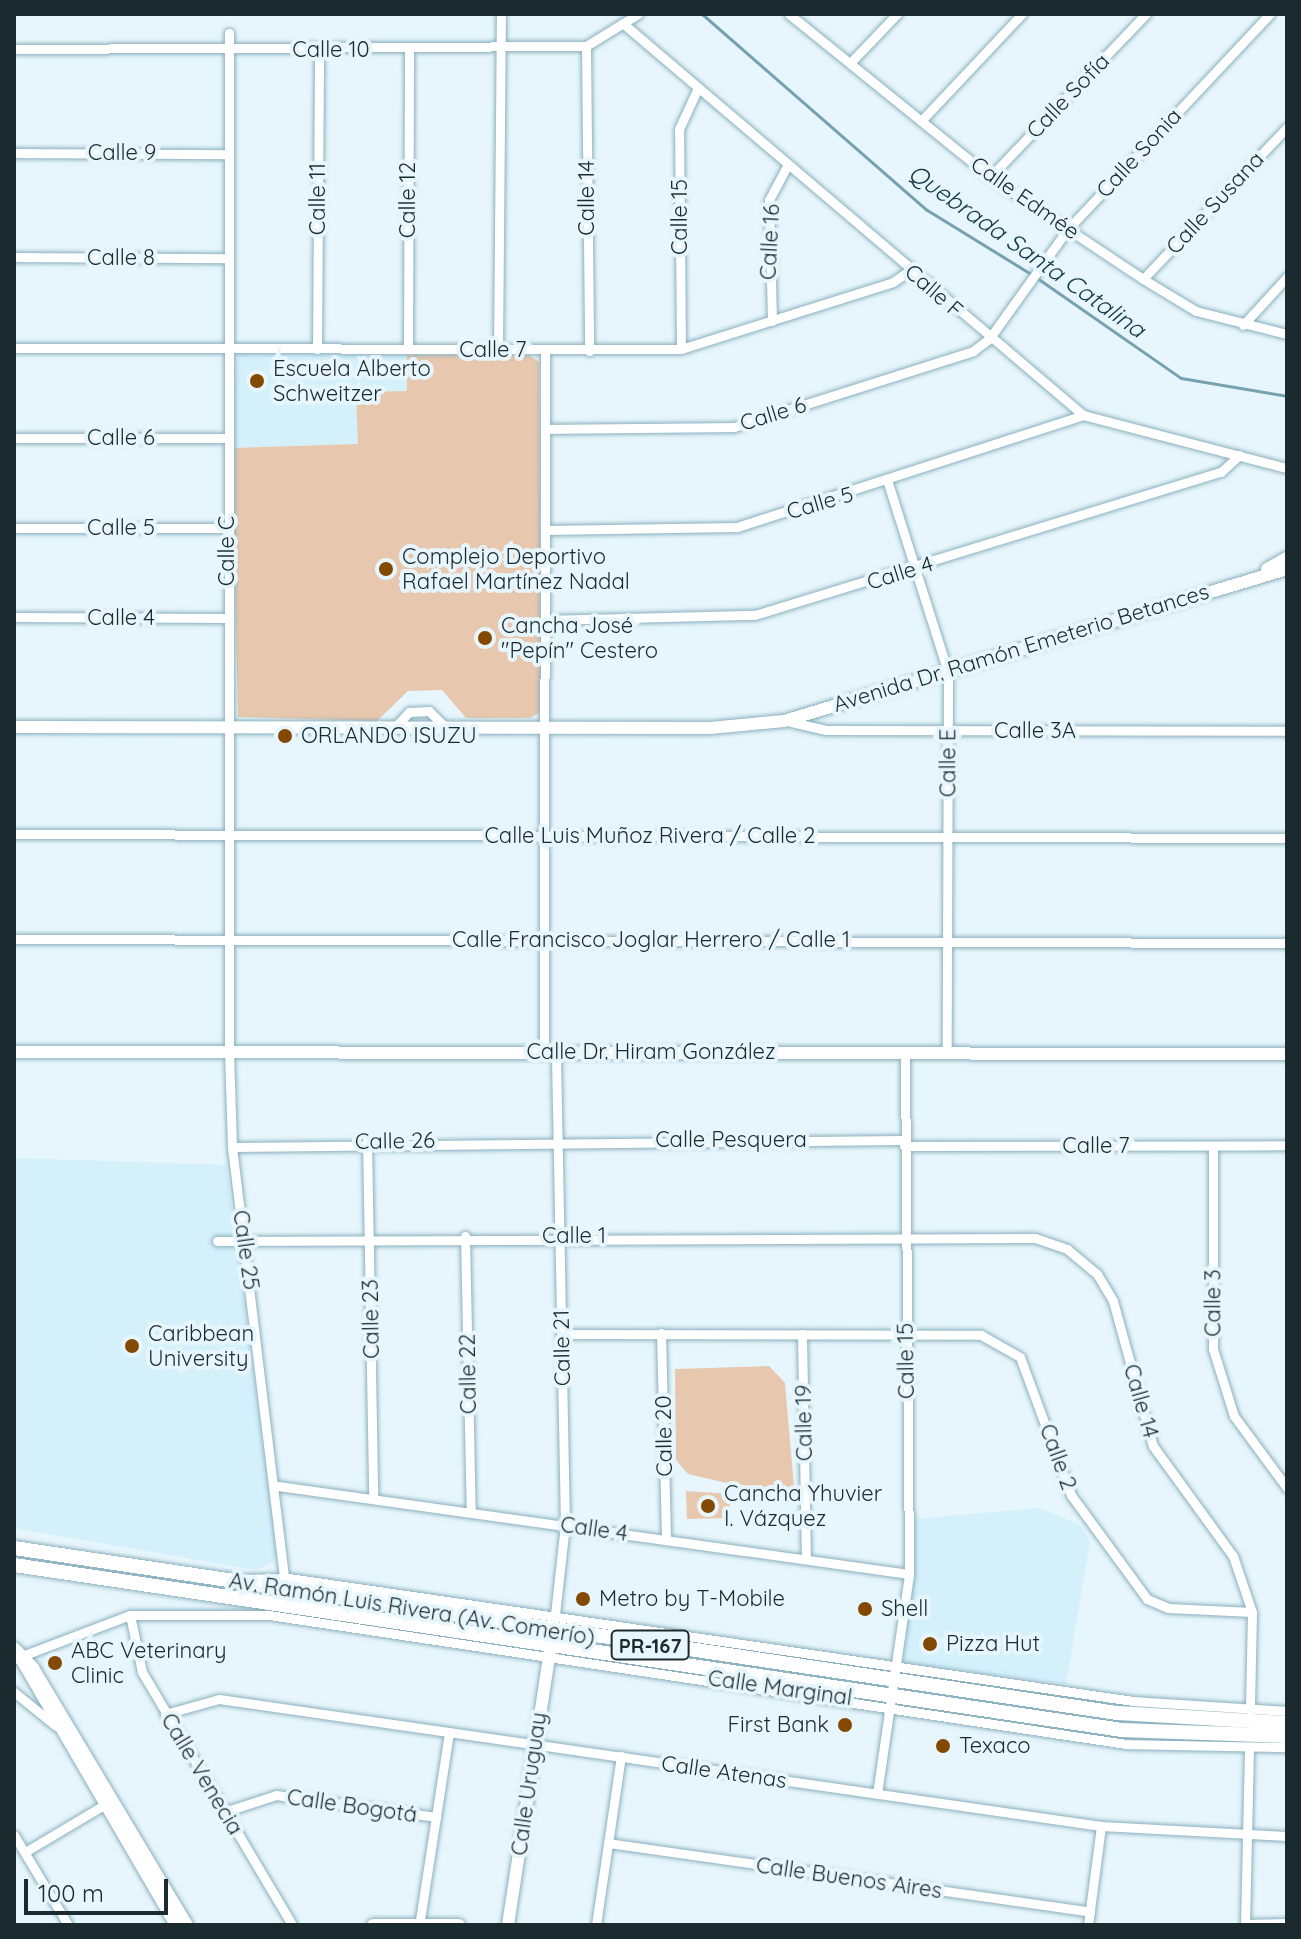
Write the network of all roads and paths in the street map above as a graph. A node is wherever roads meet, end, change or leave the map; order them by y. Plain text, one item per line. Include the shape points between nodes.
1 (501, 14) edge
2 (638, 14) edge
3 (789, 14) edge
4 (897, 14) edge
5 (1022, 14) edge
6 (1146, 14) edge
7 (1270, 14) edge
8 (626, 26) junction
9 (229, 33) dead end
10 (586, 46) junction
11 (14, 49) edge
12 (229, 50) junction
13 (319, 50) junction
14 (409, 50) junction
15 (500, 50) junction
16 (850, 63) junction
17 (697, 90) junction
18 (921, 121) junction
19 (1287, 127) edge
20 (14, 153) edge
21 (229, 154) junction
22 (787, 166) junction
23 (990, 177) junction
24 (1067, 230) junction
25 (14, 257) edge
26 (229, 258) junction
27 (910, 270) junction
28 (1287, 277) edge
29 (1143, 279) junction
30 (772, 321) junction
31 (1243, 325) junction
32 (1287, 334) edge
33 (989, 339) junction
34 (14, 348) edge
35 (228, 349) junction
36 (317, 349) junction
37 (408, 349) junction
38 (681, 349) junction
39 (498, 350) junction
40 (545, 350) junction
41 (589, 351) junction
42 (1083, 415) junction
43 (545, 429) junction
44 (14, 438) edge
45 (228, 438) junction
46 (1239, 455) junction
47 (1287, 468) edge
48 (888, 483) junction
49 (14, 528) edge
50 (227, 528) junction
51 (545, 530) junction
52 (1287, 558) edge
53 (916, 569) junction
54 (1287, 569) edge
55 (1257, 575) junction
56 (14, 617) edge
57 (227, 618) junction
58 (544, 620) junction
59 (948, 672) junction
60 (784, 721) junction
61 (227, 726) junction
62 (14, 727) edge
63 (544, 727) junction
64 (948, 731) junction
65 (1287, 731) edge
66 (14, 834) edge
67 (226, 834) junction
68 (544, 836) junction
69 (948, 837) junction
70 (1287, 838) edge
71 (14, 939) edge
72 (225, 939) junction
73 (544, 940) junction
74 (947, 941) junction
75 (1287, 943) edge
76 (229, 1051) junction
77 (550, 1051) junction
78 (14, 1052) edge
79 (905, 1052) junction
80 (947, 1052) junction
81 (1287, 1054) edge
82 (367, 1140) junction
83 (558, 1141) junction
84 (904, 1143) junction
85 (1287, 1145) edge
86 (1213, 1146) junction
87 (232, 1147) junction
88 (370, 1236) junction
89 (465, 1236) junction
90 (560, 1236) junction
91 (244, 1237) junction
92 (904, 1237) junction
93 (217, 1241) dead end
94 (661, 1333) junction
95 (562, 1334) junction
96 (802, 1334) junction
97 (906, 1334) junction
98 (278, 1486) junction
99 (1287, 1488) edge
100 (373, 1498) junction
101 (471, 1511) junction
102 (565, 1525) junction
103 (666, 1539) junction
104 (14, 1548) edge
105 (806, 1559) junction
106 (14, 1565) edge
107 (909, 1574) junction
108 (288, 1585) junction
109 (1252, 1612) junction
110 (130, 1615) junction
111 (551, 1637) junction
112 (16, 1655) edge
113 (894, 1687) junction
114 (14, 1692) edge
115 (1250, 1710) junction
116 (1287, 1711) edge
117 (165, 1714) junction
118 (1287, 1723) edge
119 (56, 1726) junction
120 (449, 1732) junction
121 (1287, 1736) edge
122 (534, 1744) junction
123 (1287, 1747) edge
124 (1249, 1748) junction
125 (621, 1756) junction
126 (877, 1794) junction
127 (108, 1803) junction
128 (224, 1812) junction
129 (436, 1817) junction
130 (1101, 1826) junction
131 (14, 1835) edge
132 (1287, 1836) edge
133 (1247, 1837) junction
134 (608, 1843) junction
135 (25, 1852) junction
136 (1090, 1912) junction
137 (420, 1920) junction
138 (1287, 1923) edge
139 (68, 1925) edge
140 (176, 1925) edge
141 (187, 1925) edge
142 (292, 1925) edge
143 (373, 1925) edge
144 (459, 1925) edge
145 (508, 1925) edge
146 (596, 1925) edge
147 (1088, 1925) edge
148 (1245, 1925) edge

1 - 15 street
2 - 8 street, Calle 10
3 - 16 street, Calle Edmée
4 - 16 street
5 - 18 street
6 - 23 street, Calle Sofía
7 - 24 street, Calle Sonia
8 - 10 street, Calle 10
8 - 17 street, Calle F
9 - 12 street, Calle C
10 - 15 street, Calle 10
10 - 41 street, Calle 14
11 - 12 street, Calle 10
12 - 13 street, Calle 10
12 - 21 street, Calle C
13 - 14 street, Calle 10
13 - 36 street, Calle 11
14 - 15 street, Calle 10
14 - 37 street, Calle 12
15 - 39 street
16 - 18 street, Calle Edmée
17 - 22 street, Calle F
17 - 38 street, Calle 15 via 679,129
18 - 23 street, Calle Edmée
19 - 29 street, Calle Susana
20 - 21 street, Calle 9
21 - 26 street, Calle C
22 - 27 street, Calle F
22 - 30 street, Calle 16 via 769,200
23 - 24 street, Calle Edmée
24 - 29 street, Calle Edmée
24 - 33 street, Calle Sonia
25 - 26 street, Calle 8
26 - 35 street, Calle C
27 - 30 street, Calle 7
27 - 33 street, Calle F
28 - 31 street
29 - 31 street, Calle Edmée via 1196,311
30 - 38 street, Calle 7
31 - 32 street, Calle Edmée
33 - 42 street, Calle F
33 - 43 street, Calle 6 via 973,351 734,427
34 - 35 street, Calle 7
35 - 36 street, Calle 7
35 - 45 street, Calle C
36 - 37 street, Calle 7
37 - 39 street, Calle 7
38 - 41 street, Calle 7
39 - 40 street, Calle 7
40 - 41 street, Calle 7
40 - 43 street, Calle 21
42 - 46 street, Calle F
42 - 48 street, Calle 5
43 - 51 street, Calle 21
44 - 45 street, Calle 6
45 - 50 street, Calle C
46 - 47 street, Calle F
46 - 53 street, Calle 4 via 1221,472
48 - 51 street, Calle 5 via 737,527
48 - 53 street, Calle E
49 - 50 street, Calle 5
50 - 57 street, Calle C
51 - 58 street, Calle 21
52 - 55 street, Avenida Dr. Ramón Emeterio Betances
53 - 58 street, Calle 4 via 755,615
53 - 59 street, Calle E
54 - 55 street, Avenida Dr. Ramón Emeterio Betances
55 - 59 street, Avenida Dr. Ramón Emeterio Betances
56 - 57 street, Calle 4
57 - 61 street, Calle C
58 - 63 street, Calle 21
59 - 60 street, Avenida Dr. Ramón Emeterio Betances
59 - 64 street, Calle E
60 - 63 street, Avenida Dr. Ramón Emeterio Betances
60 - 64 street, Calle 3A via 826,730
61 - 62 street, Avenida Dr. Ramón Emeterio Betances
61 - 63 street, Avenida Dr. Ramón Emeterio Betances
61 - 67 street, Calle C
63 - 68 street, Calle 21
64 - 65 street, Calle 3A
64 - 69 street, Calle E
66 - 67 street, Calle Luis Muñoz Rivera / Calle 2
67 - 68 street, Calle Luis Muñoz Rivera / Calle 2
67 - 72 street, Calle C
68 - 69 street, Calle Luis Muñoz Rivera / Calle 2
68 - 73 street, Calle 21
69 - 70 street, Calle Luis Muñoz Rivera / Calle 2
69 - 74 street, Calle E
71 - 72 street, Calle Francisco Joglar Herrero / Calle 1
72 - 73 street, Calle Francisco Joglar Herrero / Calle 1
72 - 76 street, Calle C
73 - 74 street, Calle Francisco Joglar Herrero / Calle 1
73 - 77 street, Calle 21
74 - 75 street, Calle Francisco Joglar Herrero / Calle 1
74 - 80 street, Calle E
76 - 77 street, Calle Dr. Hiram González
76 - 78 street, Calle Dr. Hiram González
76 - 87 street, Calle 25
77 - 79 street, Calle Dr. Hiram González
77 - 83 street, Calle 21
79 - 80 street, Calle Dr. Hiram González
79 - 84 street, Calle 15
80 - 81 street, Calle Dr. Hiram González
82 - 83 street, Calle 26
82 - 87 street, Calle 26
82 - 88 street, Calle 23
83 - 84 street, Calle Pesquera
83 - 90 street, Calle 21
84 - 86 street, Calle 7
84 - 92 street, Calle 15
85 - 86 street, Calle 7
86 - 99 street, Calle 3 via 1213,1349 1234,1416
87 - 91 street, Calle 25
88 - 89 street, Calle 1
88 - 91 street, Calle 1
88 - 100 street, Calle 23
89 - 90 street, Calle 1
89 - 101 street, Calle 22
90 - 92 street, Calle 1
90 - 95 street, Calle 21
91 - 93 street, Calle 1
91 - 98 street, Calle 25
92 - 97 street, Calle 15
92 - 109 street, Calle 14 via 1035,1238 1067,1249 1097,1274 1113,1301 1153,1446 1233,1556
94 - 95 street
94 - 96 street
94 - 103 street, Calle 20
95 - 102 street, Calle 21
96 - 97 street
96 - 105 street, Calle 19
97 - 107 street, Calle 15
97 - 109 street, Calle 2 via 981,1335 1020,1357 1071,1495 1147,1599 1168,1608
98 - 100 street, Calle 4
98 - 108 street, Calle 25
100 - 101 street, Calle 4
101 - 102 street, Calle 4
102 - 103 street, Calle 4
102 - 111 street, Calle 21
103 - 105 street, Calle 4
104 - 108 main road, Av. Ramón Luis Rivera (Av. Comerío) / PR-167 via 228,1581
105 - 107 street, Calle 4
106 - 111 main road, Av. Ramón Luis Rivera (Av. Comerío) / PR-167
107 - 113 street, Calle 15
108 - 111 main road, Av. Ramón Luis Rivera (Av. Comerío) / PR-167
109 - 115 street, Calle 14
110 - 111 street, Calle Marginal via 269,1615
110 - 112 street
110 - 117 street, Calle Venecia via 142,1672
111 - 113 main road, Av. Ramón Luis Rivera (Av. Comerío) / PR-167
111 - 113 street, Calle Marginal
111 - 122 street, Calle Uruguay
112 - 119 street
112 - 127 street
113 - 115 street, Calle Marginal
113 - 118 main road, Av. Ramón Luis Rivera (Av. Comerío) / PR-167 via 1180,1722
113 - 121 main road, Av. Ramón Luis Rivera (Av. Comerío) / PR-167 via 1122,1730
113 - 124 street, Calle Marginal via 1126,1744
113 - 126 street, Calle 15
114 - 119 street
115 - 116 street, Calle Marginal
117 - 120 street, Calle Atenas via 219,1699
117 - 128 street, Calle Venecia
119 - 127 street
120 - 122 street, Calle Atenas
120 - 129 street
122 - 125 street, Calle Atenas
122 - 145 street, Calle Uruguay
123 - 124 street, Calle Marginal
124 - 133 street
125 - 126 street, Calle Atenas
125 - 134 street
126 - 130 street, Calle Atenas
127 - 135 street
127 - 140 street
127 - 141 street
128 - 129 street, Calle Bogotá via 276,1795
128 - 142 street, Calle Venecia
129 - 137 street
130 - 133 street, Calle Atenas
130 - 136 street
131 - 135 street
132 - 133 street, Calle Atenas
133 - 148 street
134 - 136 street, Calle Buenos Aires
134 - 146 street
135 - 139 street
136 - 147 street
137 - 143 street
137 - 144 street
138 - 148 street

